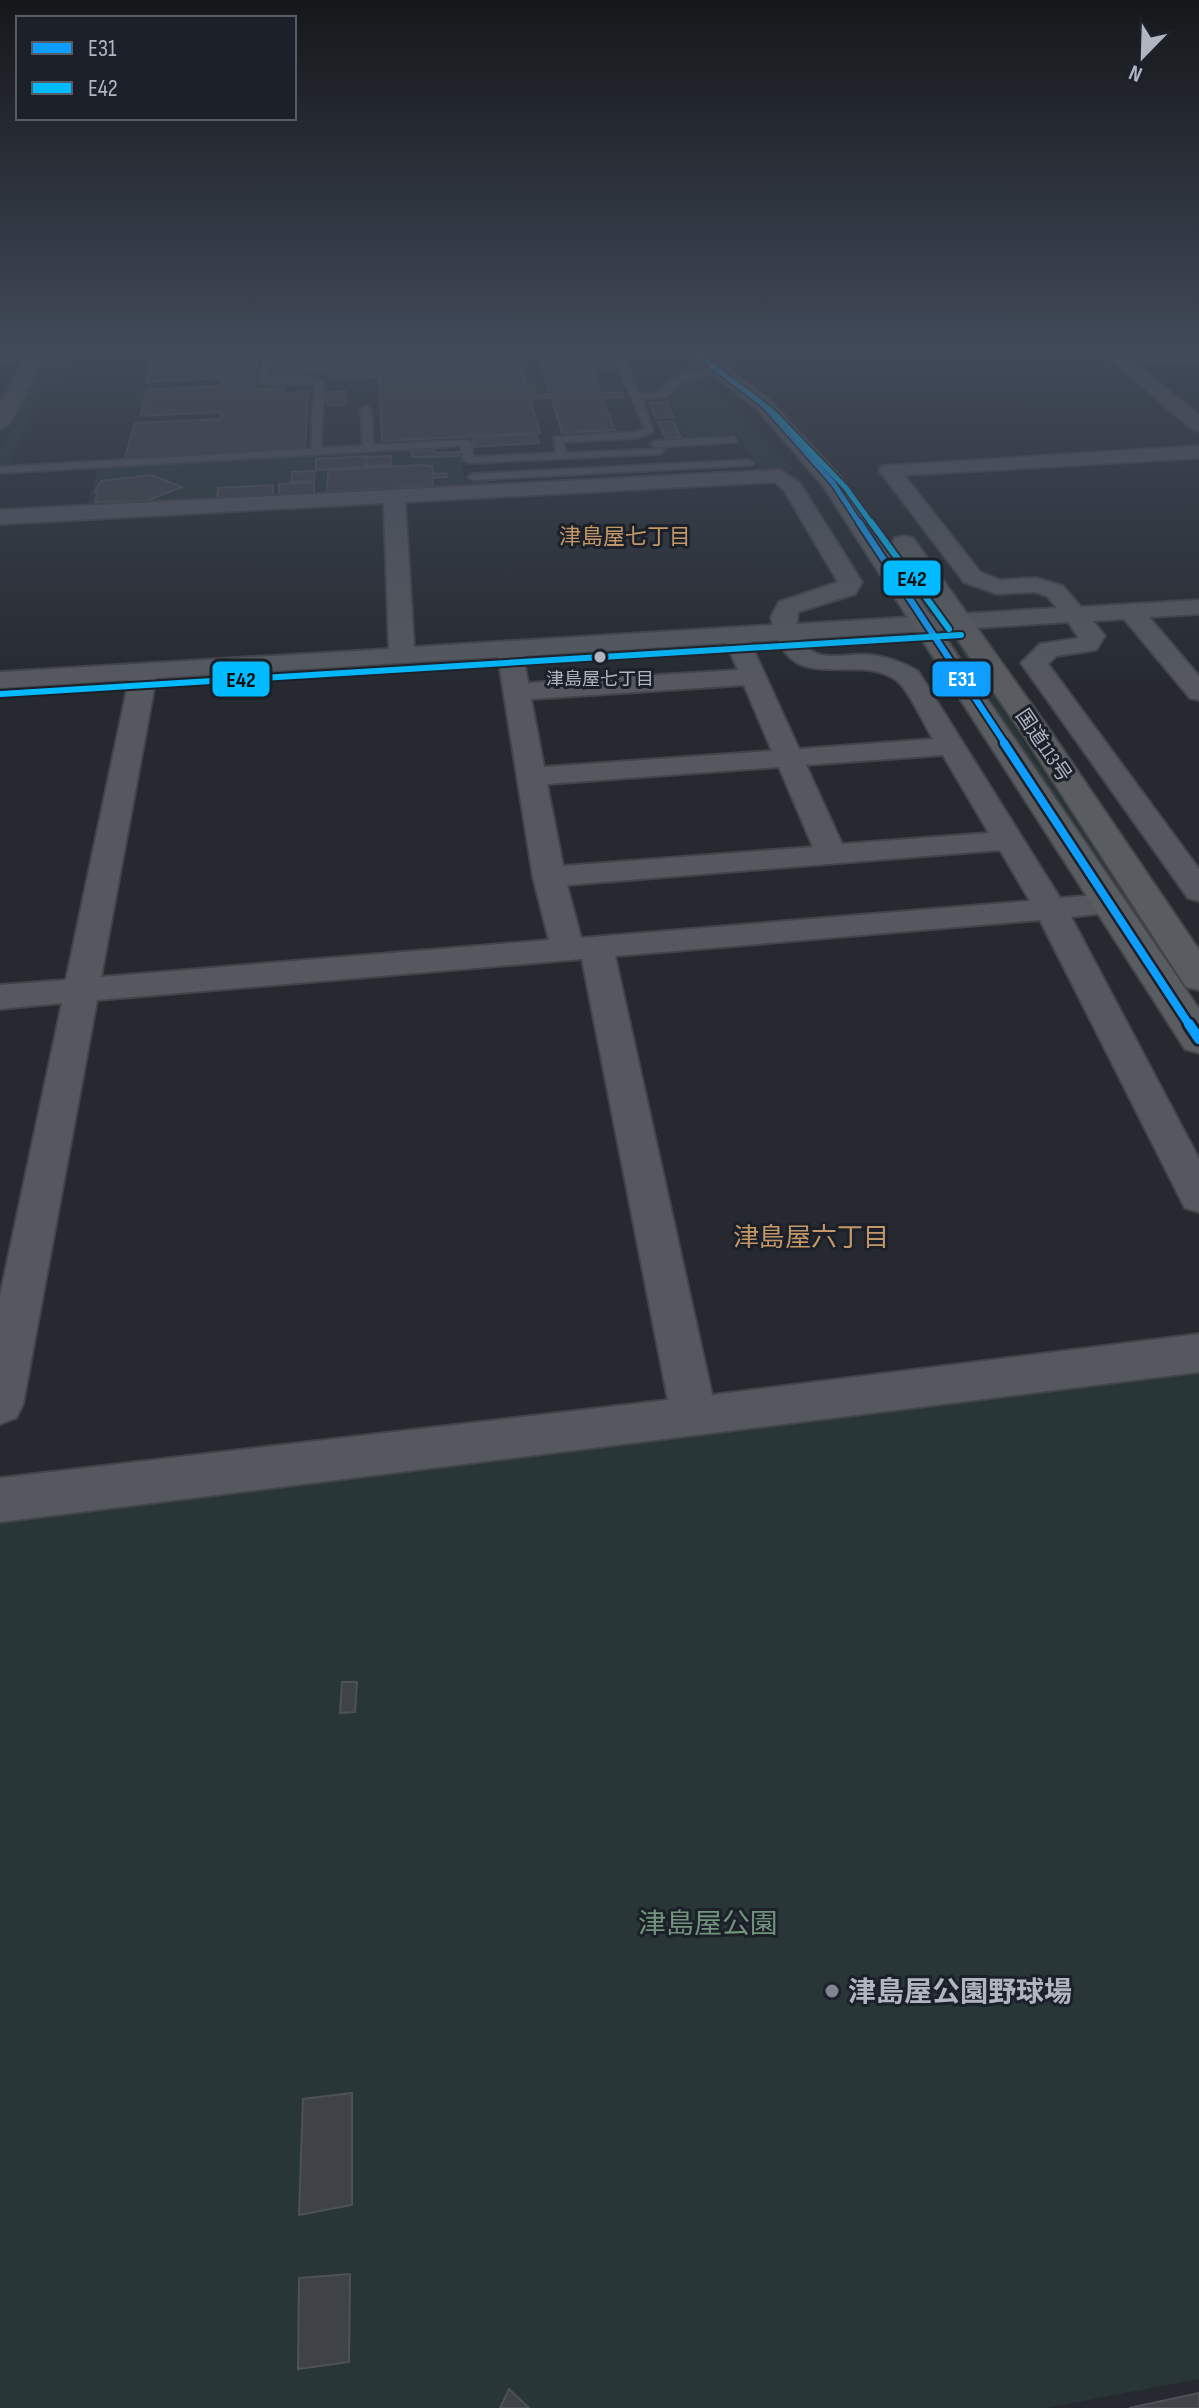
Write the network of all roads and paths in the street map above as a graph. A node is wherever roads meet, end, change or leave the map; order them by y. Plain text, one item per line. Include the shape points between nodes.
1 (160, 461) edge
2 (663, 461) edge
3 (814, 461) edge
4 (840, 461) edge
5 (1038, 461) edge
6 (748, 463) dead end
7 (0, 470) edge
8 (667, 472) junction
9 (473, 477) dead end
10 (394, 495) junction
11 (0, 517) edge
12 (1199, 607) edge
13 (1131, 612) junction
14 (1075, 614) junction
15 (960, 621) junction
16 (923, 624) junction
17 (788, 632) junction
18 (735, 635) junction
19 (509, 649) junction
20 (402, 656) junction
21 (144, 672) junction
22 (753, 677) junction
23 (0, 680) edge
24 (518, 692) junction
25 (1199, 692) edge
26 (952, 746) junction
27 (788, 759) junction
28 (530, 777) junction
29 (1011, 840) junction
30 (831, 854) junction
31 (549, 877) junction
32 (1199, 894) edge
33 (1148, 901) junction
34 (1110, 904) junction
35 (1051, 909) junction
36 (581, 947) junction
37 (1199, 978) edge
38 (83, 990) junction
39 (0, 997) edge
40 (1199, 1039) edge
41 (1199, 1197) edge
42 (1199, 1353) edge
43 (0, 1404) edge
44 (694, 1417) junction
45 (0, 1500) edge

1 - 7 lane
2 - 8 lane
3 - 16 highway, 国道113号
4 - 15 highway, 国道113号
5 - 14 street via 889,470 972,577 997,587 1047,587
6 - 8 lane
8 - 9 lane
8 - 10 street
8 - 17 street via 780,476 792,486 850,582 836,595 788,607 783,617
10 - 11 street
10 - 20 street
12 - 13 street
13 - 14 street
13 - 25 street
14 - 15 street
14 - 32 street via 1093,641 1049,649 1034,663
15 - 16 street
15 - 33 highway, 国道113号
16 - 17 street
16 - 34 highway, 国道113号
17 - 18 street
17 - 26 street via 794,648 808,658 886,665 909,677
18 - 19 street
18 - 22 street
19 - 20 street
19 - 24 street
20 - 21 street
21 - 23 street
21 - 38 street
22 - 24 street
22 - 27 street
24 - 28 street
26 - 27 street
26 - 29 street
27 - 28 street
27 - 30 street
28 - 31 street
29 - 30 street
29 - 35 street
30 - 31 street
31 - 36 street
32 - 33 street
33 - 37 highway, 国道113号
34 - 35 street
34 - 40 highway, 国道113号
35 - 36 street
35 - 41 street
36 - 38 street
36 - 44 street
38 - 39 street
38 - 43 street
42 - 44 street
44 - 45 street

